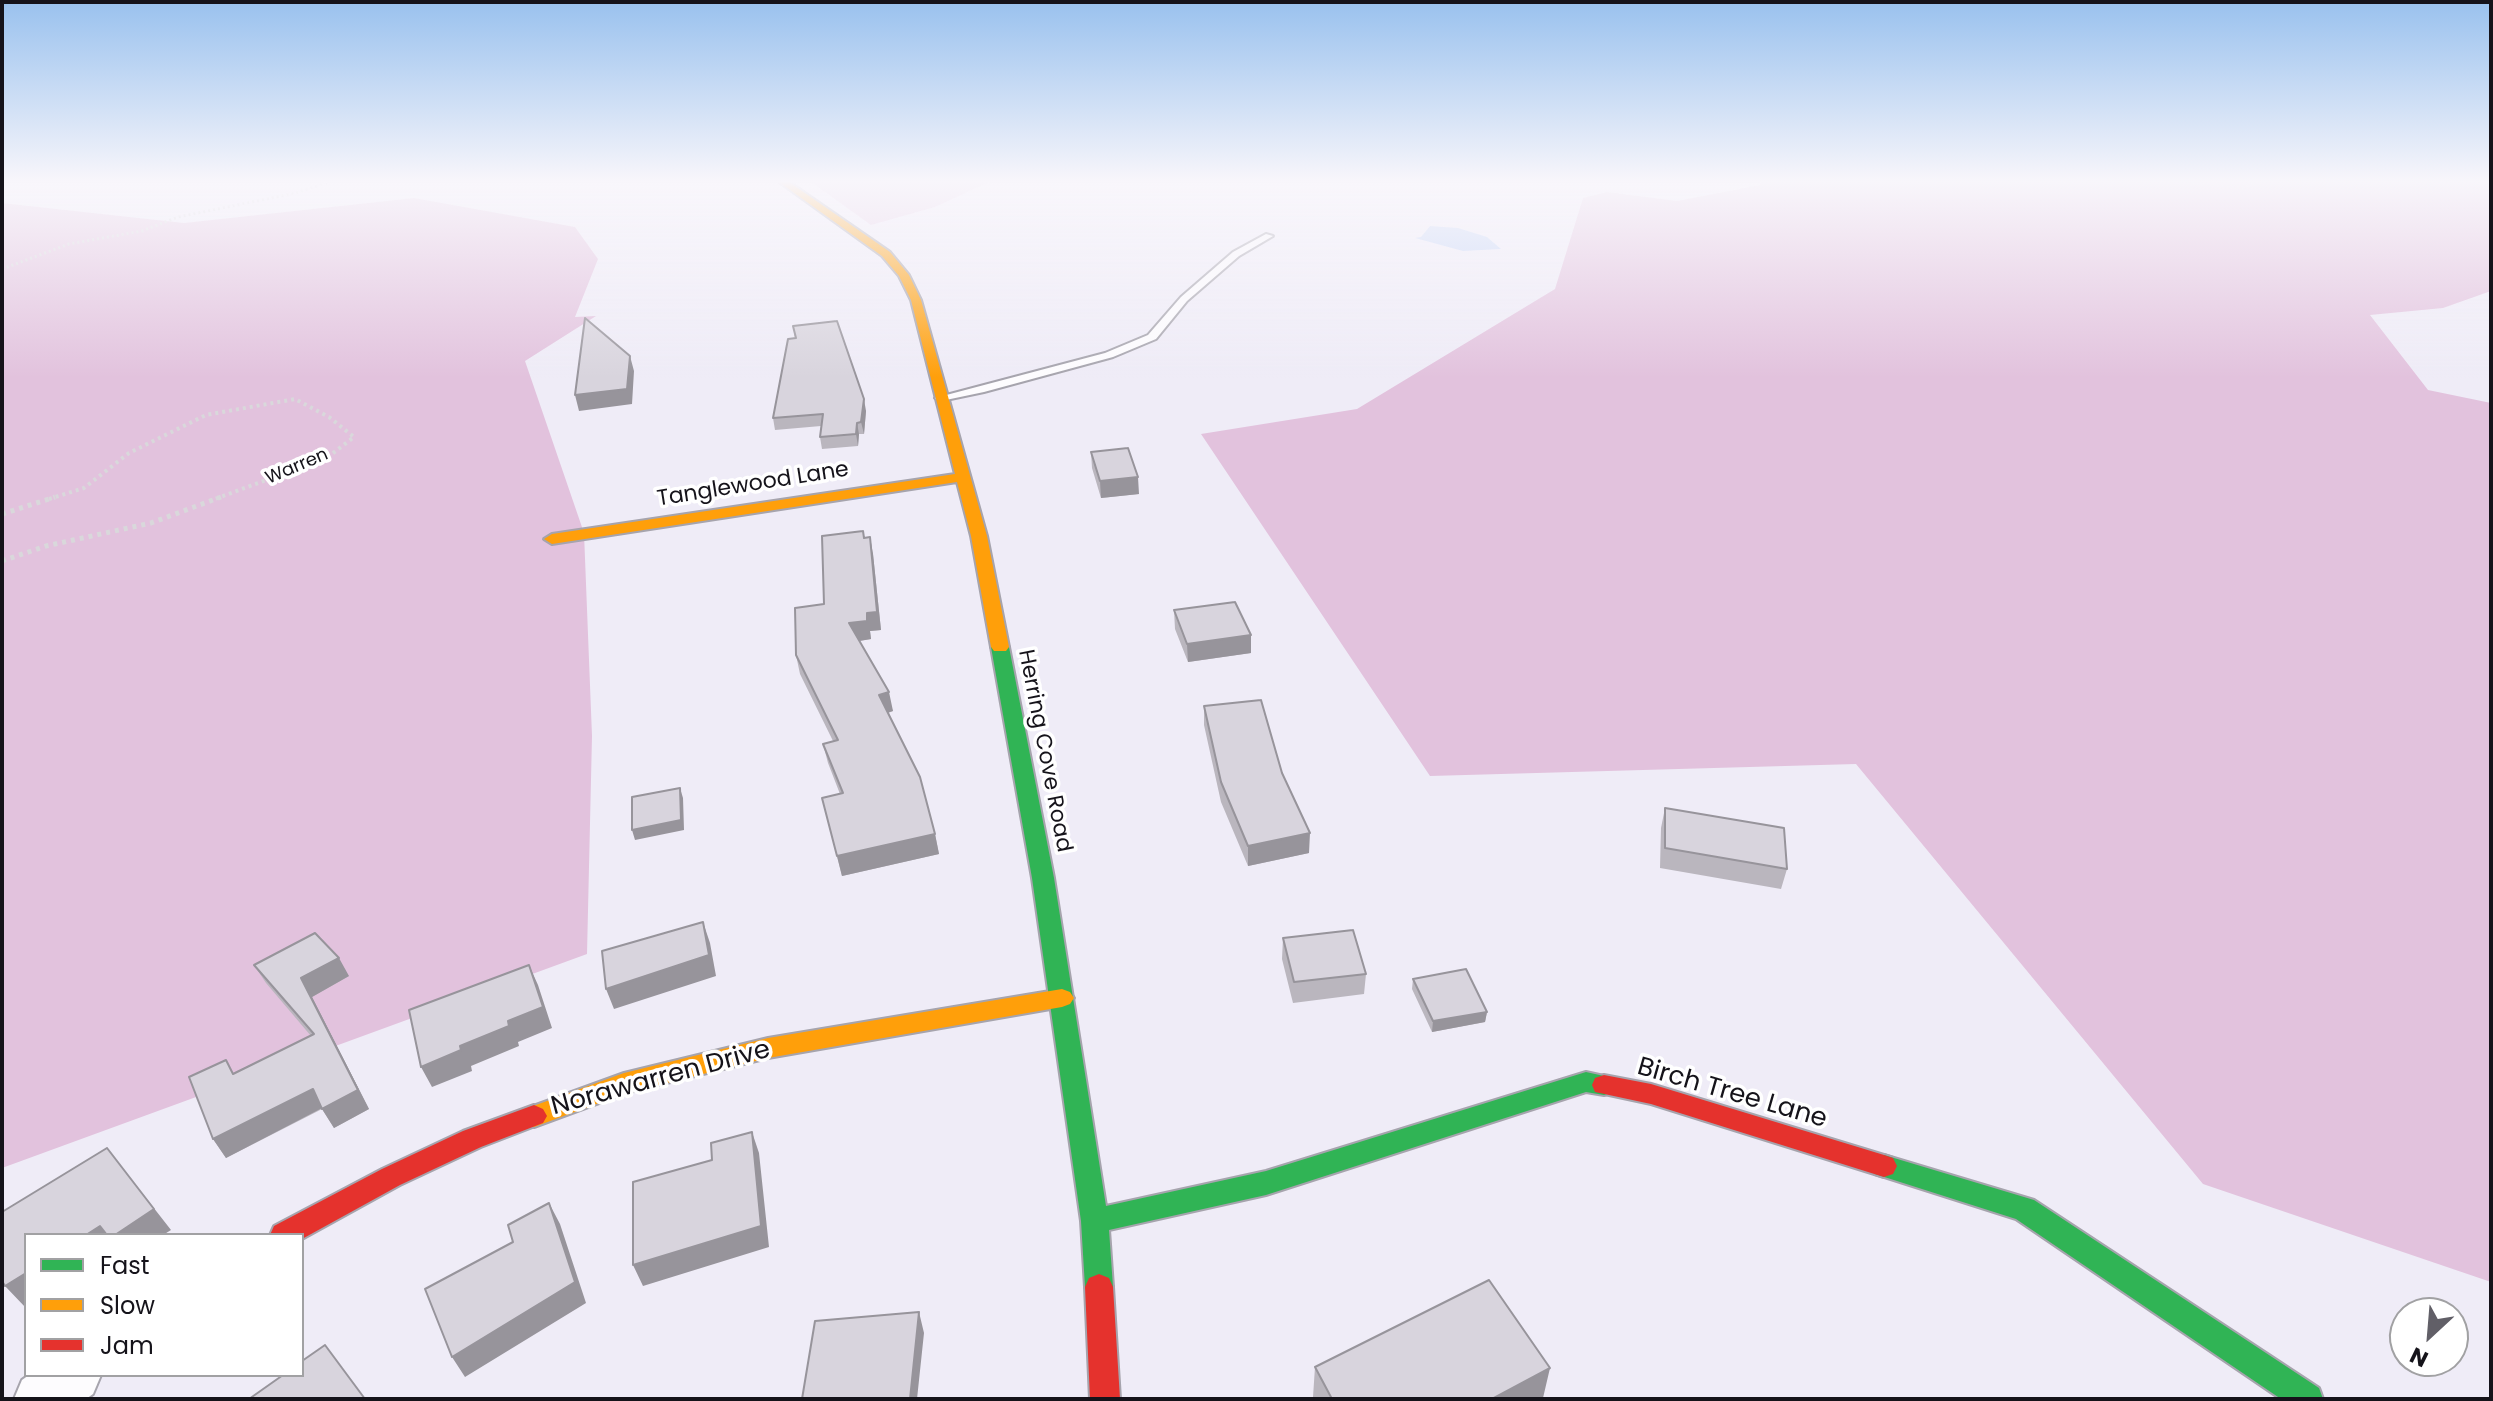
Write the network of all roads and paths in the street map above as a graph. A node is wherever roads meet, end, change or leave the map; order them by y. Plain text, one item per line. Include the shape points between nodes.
1 (60, 247) edge
2 (877, 247) edge
3 (1248, 247) edge
4 (2, 269) edge
5 (941, 398) junction
6 (961, 477) junction
7 (2, 514) edge
8 (552, 539) dead end
9 (2, 561) edge
10 (1062, 998) junction
11 (1095, 1221) junction
12 (288, 1233) edge
13 (71, 1377) edge
14 (41, 1399) edge
15 (1105, 1399) edge
16 (2308, 1399) edge

1 - 4 path
2 - 5 main road, Herring Cove Road via 904,275 916,300
3 - 5 lane via 1184,299 1152,337 1109,355
5 - 6 main road, Herring Cove Road
6 - 8 main road, Tanglewood Lane
6 - 10 main road, Herring Cove Road via 979,536
7 - 9 path, Warren via 84,488 129,453 206,415 295,399 354,437 328,457 151,523
10 - 11 main road, Herring Cove Road
10 - 12 main road, Norawarren Drive via 768,1048 624,1083 472,1139
11 - 15 main road, Herring Cove Road
11 - 16 main road, Birch Tree Lane via 1266,1183 1586,1082 1651,1094 2024,1209
13 - 14 street

